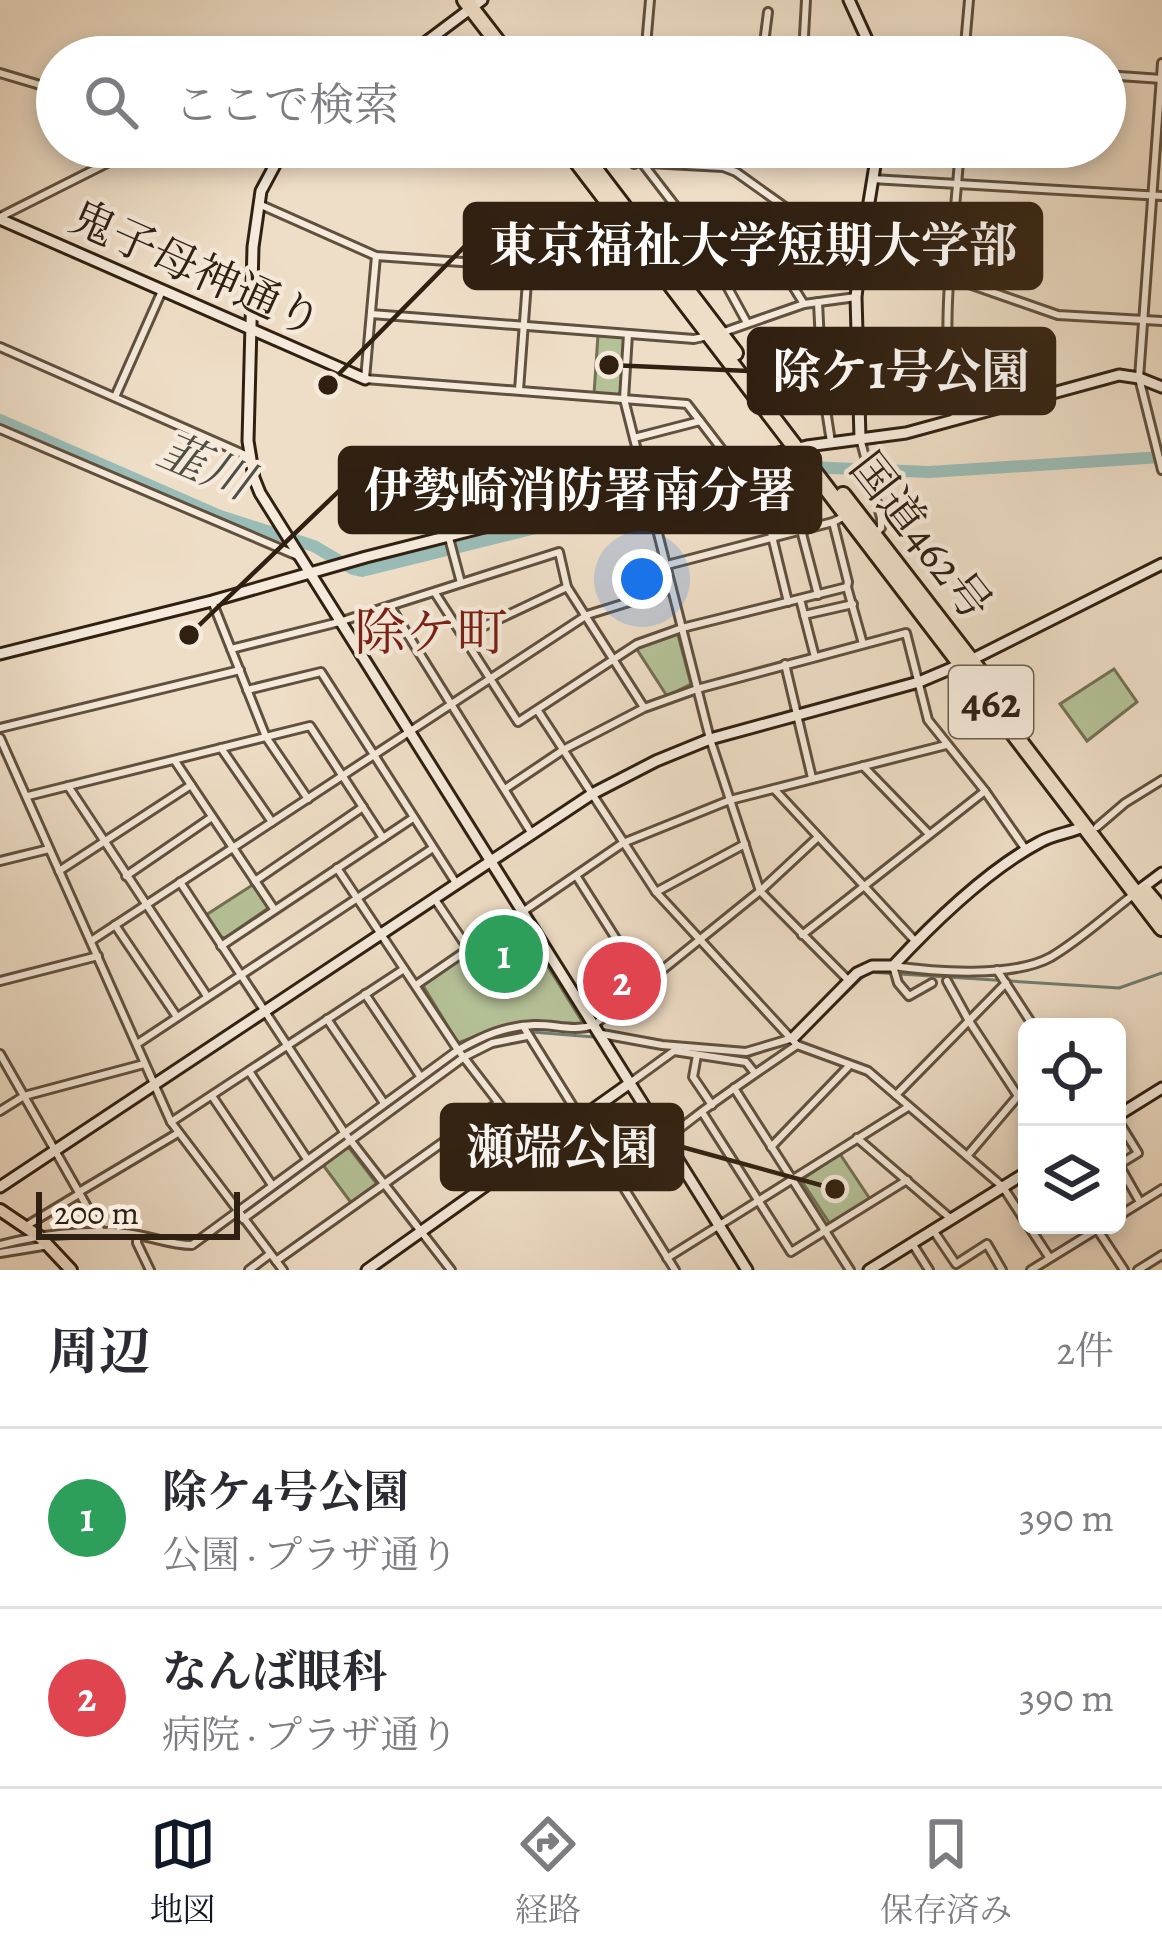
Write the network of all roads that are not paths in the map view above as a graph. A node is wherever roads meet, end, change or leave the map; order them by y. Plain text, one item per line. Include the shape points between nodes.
1 (453, 0) edge
2 (650, 0) edge
3 (806, 0) edge
4 (849, 0) edge
5 (969, 0) edge
6 (470, 6) edge
7 (768, 12) dead end
8 (432, 36) edge
9 (486, 36) edge
10 (493, 36) edge
11 (647, 36) edge
12 (765, 36) edge
13 (804, 36) edge
14 (865, 36) edge
15 (966, 36) edge
16 (1162, 62) edge
17 (0, 73) edge
18 (1126, 76) edge
19 (1161, 79) edge
20 (36, 84) edge
21 (98, 168) edge
22 (274, 168) edge
23 (588, 168) edge
24 (588, 168) edge
25 (642, 168) edge
26 (726, 168) edge
27 (874, 168) edge
28 (958, 168) edge
29 (872, 179) junction
30 (957, 185) junction
31 (1157, 196) edge
32 (257, 203) junction
33 (0, 218) edge
34 (820, 232) junction
35 (862, 245) junction
36 (376, 256) junction
37 (778, 262) junction
38 (528, 268) junction
39 (665, 276) junction
40 (949, 278) junction
41 (725, 281) junction
42 (162, 291) junction
43 (856, 297) junction
44 (818, 302) junction
45 (804, 304) junction
46 (371, 314) junction
47 (1144, 320) junction
48 (1162, 321) edge
49 (747, 322) junction
50 (524, 326) junction
51 (252, 329) junction
52 (628, 334) junction
53 (715, 334) junction
54 (0, 347) edge
55 (1139, 378) junction
56 (365, 379) junction
57 (1162, 387) edge
58 (519, 391) junction
59 (115, 397) junction
60 (624, 399) junction
61 (956, 420) junction
62 (700, 421) junction
63 (0, 428) edge
64 (634, 438) junction
65 (860, 438) junction
66 (831, 442) junction
67 (250, 458) junction
68 (813, 462) junction
69 (733, 464) junction
70 (1161, 467) edge
71 (646, 488) junction
72 (651, 507) junction
73 (840, 518) junction
74 (801, 530) junction
75 (874, 534) junction
76 (449, 538) junction
77 (771, 538) junction
78 (298, 556) junction
79 (1162, 564) edge
80 (667, 565) junction
81 (310, 574) junction
82 (461, 583) junction
83 (567, 587) junction
84 (847, 587) junction
85 (671, 589) junction
86 (435, 593) junction
87 (818, 595) junction
88 (800, 599) junction
89 (212, 601) junction
90 (788, 602) junction
91 (853, 604) junction
92 (390, 606) junction
93 (586, 615) junction
94 (804, 615) junction
95 (338, 622) junction
96 (682, 628) junction
97 (463, 636) junction
98 (863, 644) junction
99 (231, 649) junction
100 (0, 654) edge
101 (815, 657) junction
102 (614, 659) junction
103 (966, 662) junction
104 (785, 664) junction
105 (239, 670) junction
106 (490, 678) junction
107 (919, 682) junction
108 (697, 689) junction
109 (247, 690) junction
110 (452, 703) junction
111 (644, 708) junction
112 (538, 710) junction
113 (797, 716) junction
114 (0, 728) edge
115 (409, 732) junction
116 (266, 737) junction
117 (0, 738) edge
118 (710, 740) junction
119 (946, 745) junction
120 (221, 748) junction
121 (563, 750) junction
122 (373, 756) junction
123 (175, 760) junction
124 (863, 766) junction
125 (342, 776) junction
126 (812, 779) junction
127 (1162, 780) edge
128 (191, 784) junction
129 (68, 786) junction
130 (505, 789) junction
131 (774, 789) junction
132 (985, 791) junction
133 (592, 794) junction
134 (28, 796) junction
135 (308, 799) junction
136 (730, 800) junction
137 (363, 808) junction
138 (212, 818) junction
139 (413, 818) junction
140 (272, 822) junction
141 (1091, 826) junction
142 (532, 834) junction
143 (929, 834) junction
144 (383, 838) junction
145 (817, 838) junction
146 (103, 842) junction
147 (623, 843) junction
148 (745, 844) junction
149 (232, 848) junction
150 (433, 848) junction
151 (49, 849) junction
152 (1026, 850) junction
153 (0, 861) edge
154 (491, 861) junction
155 (337, 868) junction
156 (59, 871) junction
157 (1162, 872) edge
158 (126, 876) junction
159 (577, 877) junction
160 (255, 880) junction
161 (180, 883) junction
162 (456, 883) junction
163 (864, 887) junction
164 (1139, 890) junction
165 (760, 891) junction
166 (656, 892) junction
167 (357, 898) junction
168 (434, 898) junction
169 (146, 904) junction
170 (1160, 907) edge
171 (274, 909) junction
172 (523, 914) junction
173 (115, 925) junction
174 (1162, 928) edge
175 (380, 934) junction
176 (802, 935) junction
177 (699, 940) junction
178 (91, 941) junction
179 (916, 942) junction
180 (221, 946) junction
181 (469, 950) junction
182 (98, 956) junction
183 (893, 966) junction
184 (404, 969) junction
185 (997, 970) junction
186 (241, 976) junction
187 (0, 980) edge
188 (849, 981) junction
189 (946, 981) dead end
190 (1006, 982) junction
191 (644, 983) junction
192 (932, 983) dead end
193 (416, 985) junction
194 (365, 994) junction
195 (208, 996) junction
196 (264, 1010) junction
197 (177, 1017) junction
198 (1028, 1018) edge
199 (327, 1019) junction
200 (969, 1021) junction
201 (523, 1026) junction
202 (596, 1029) junction
203 (527, 1036) junction
204 (795, 1041) junction
205 (137, 1044) junction
206 (287, 1046) junction
207 (461, 1053) junction
208 (0, 1054) edge
209 (697, 1055) junction
210 (144, 1064) junction
211 (849, 1066) junction
212 (249, 1071) junction
213 (755, 1074) junction
214 (420, 1076) junction
215 (630, 1083) junction
216 (154, 1084) junction
217 (734, 1088) junction
218 (1162, 1088) edge
219 (896, 1095) junction
220 (23, 1096) junction
221 (212, 1096) junction
222 (1018, 1096) joint
223 (384, 1102) junction
224 (498, 1103) junction
225 (712, 1105) junction
226 (909, 1106) junction
227 (0, 1111) edge
228 (702, 1112) junction
229 (1126, 1112) edge
230 (579, 1120) junction
231 (171, 1123) junction
232 (344, 1132) junction
233 (178, 1133) junction
234 (1126, 1133) edge
235 (857, 1138) junction
236 (351, 1140) junction
237 (666, 1140) junction
238 (772, 1147) junction
239 (54, 1150) junction
240 (536, 1150) junction
241 (967, 1156) junction
242 (307, 1160) junction
243 (1126, 1161) edge
244 (1018, 1178) edge
245 (1126, 1179) edge
246 (793, 1180) junction
247 (907, 1180) junction
248 (618, 1182) junction
249 (385, 1184) junction
250 (272, 1185) junction
251 (0, 1187) edge
252 (1003, 1187) junction
253 (1162, 1189) edge
254 (80, 1193) junction
255 (759, 1201) junction
256 (1140, 1202) junction
257 (0, 1210) edge
258 (237, 1210) junction
259 (1018, 1210) edge
260 (1126, 1211) edge
261 (243, 1219) junction
262 (952, 1219) junction
263 (26, 1226) junction
264 (720, 1226) junction
265 (934, 1230) junction
266 (422, 1231) junction
267 (826, 1232) junction
268 (102, 1233) junction
269 (1033, 1234) edge
270 (1089, 1234) edge
271 (1105, 1234) edge
272 (136, 1235) junction
273 (45, 1241) junction
274 (912, 1243) junction
275 (0, 1249) edge
276 (1162, 1255) edge
277 (274, 1258) junction
278 (668, 1258) junction
279 (1049, 1258) junction
280 (71, 1270) edge
281 (150, 1270) edge
282 (249, 1270) edge
283 (283, 1270) edge
284 (367, 1270) edge
285 (451, 1270) edge
286 (675, 1270) edge
287 (747, 1270) edge
288 (850, 1270) edge
289 (869, 1270) edge
290 (929, 1270) edge
291 (1003, 1270) edge
292 (1031, 1270) edge
293 (1124, 1270) edge
294 (1138, 1270) edge

1 - 6 highway
2 - 11 street
3 - 13 street
4 - 14 street
5 - 15 street
6 - 8 street
6 - 9 highway
6 - 10 highway
7 - 12 street
16 - 19 street
17 - 20 street
18 - 19 street
19 - 31 street
21 - 33 street
22 - 32 street
23 - 39 highway, 国道462号 / 462
24 - 53 highway, 国道462号 / 462
25 - 41 street via 704,242
26 - 34 street
27 - 29 street
28 - 30 street
29 - 30 street
29 - 35 street
30 - 31 street
30 - 40 street
31 - 47 street
32 - 36 street
32 - 51 street
33 - 42 street, 鬼子母神通り
34 - 35 street
34 - 37 street
35 - 40 street
35 - 43 street
36 - 38 street
36 - 46 street
37 - 41 street
37 - 45 street
38 - 39 street
38 - 50 street
39 - 53 highway, 国道462号 / 462
40 - 47 street via 1058,315
40 - 61 street
41 - 49 street
42 - 51 street, 鬼子母神通り
42 - 59 street
43 - 44 street
43 - 65 street
44 - 45 street
44 - 66 street
45 - 49 street
46 - 50 street
46 - 56 street
47 - 48 street
47 - 55 street
49 - 53 street
50 - 52 street
50 - 58 street
51 - 56 street, 鬼子母神通り
51 - 67 street
52 - 53 street
52 - 60 street
53 - 68 highway, 国道462号 / 462
54 - 59 street
55 - 57 street
55 - 61 street via 1119,375
55 - 70 street
56 - 58 street
58 - 60 street
59 - 67 street
60 - 62 street via 687,404
60 - 64 street
61 - 65 street
62 - 64 street
62 - 69 street
63 - 78 street
64 - 71 street
65 - 66 street
65 - 75 street via 881,518
66 - 68 street
67 - 78 street via 260,494
68 - 69 street
68 - 73 highway, 国道462号 / 462
68 - 75 highway, 国道462号 / 462
69 - 71 street
71 - 72 street
71 - 76 street
72 - 77 street via 754,482
72 - 80 street
73 - 74 street
73 - 84 street
73 - 103 highway, 国道462号 / 462
74 - 77 street
74 - 87 street
75 - 103 highway, 国道462号 / 462
76 - 81 street
76 - 82 street
77 - 80 street
77 - 90 street
78 - 81 street
79 - 103 street
80 - 85 street
81 - 89 street
81 - 95 street
82 - 83 street via 559,553
82 - 86 street
83 - 93 street
83 - 97 street
84 - 87 street
84 - 91 street
85 - 93 street
85 - 96 street
86 - 92 street
86 - 97 street
87 - 88 street
88 - 90 street
88 - 94 street
89 - 99 street
89 - 100 street
90 - 96 street
91 - 94 street
91 - 98 street
92 - 95 street
92 - 110 street
93 - 102 street
93 - 106 street
94 - 101 street
95 - 99 street
95 - 115 street
96 - 102 street
96 - 108 street
97 - 106 street
98 - 101 street
98 - 107 street via 906,633
99 - 105 street
101 - 104 street
102 - 111 street
102 - 112 street
103 - 107 street
103 - 141 highway, 国道462号 / 462
104 - 108 street
104 - 113 street
105 - 109 street
105 - 114 street
106 - 110 street
106 - 112 street via 518,722
107 - 113 street
107 - 119 street via 928,720
108 - 111 street
108 - 118 street
109 - 116 street
109 - 122 street via 322,672
110 - 115 street
110 - 130 street
111 - 121 street
112 - 121 street
113 - 118 street
113 - 126 street
115 - 122 street
115 - 154 street
116 - 120 street
116 - 125 street via 310,726
116 - 135 street
117 - 134 street
118 - 133 street
118 - 136 street
119 - 124 street
119 - 132 street
120 - 123 street
120 - 140 street
121 - 130 street
121 - 133 street
122 - 125 street
122 - 139 street
123 - 128 street
123 - 129 street
124 - 126 street
124 - 143 street
125 - 135 street
125 - 137 street
126 - 131 street
127 - 141 street
128 - 138 street
128 - 146 street
129 - 134 street
129 - 146 street
130 - 142 street
131 - 136 street
131 - 145 street
132 - 143 street
132 - 152 street
133 - 142 street
133 - 147 street
134 - 151 street
135 - 140 street
136 - 147 street
136 - 148 street
137 - 144 street
137 - 160 street
138 - 149 street
138 - 158 street
139 - 144 street
139 - 150 street
140 - 149 street
141 - 152 street
141 - 164 highway, 国道462号 / 462
142 - 154 street
143 - 163 street
144 - 155 street
145 - 163 street
145 - 165 street
146 - 156 street
146 - 158 street
147 - 159 street
147 - 166 street
148 - 165 street
148 - 166 street
149 - 160 street
149 - 161 street
150 - 162 street
150 - 167 street
151 - 153 street
151 - 156 street
152 - 179 street
154 - 162 street
154 - 172 street
155 - 167 street
155 - 171 street
156 - 178 street
157 - 164 street
158 - 169 street
159 - 172 street
159 - 191 street
160 - 171 street
161 - 169 street
161 - 180 street
162 - 168 street
163 - 176 street
163 - 179 street
164 - 170 highway, 国道462号 / 462
164 - 174 highway, 国道462号 / 462
164 - 185 street via 1048,959
165 - 176 street
165 - 177 street
166 - 177 street
167 - 175 street
167 - 186 street
168 - 175 street
168 - 181 street
169 - 173 street
169 - 195 street
171 - 180 street
172 - 181 street
172 - 202 street
173 - 178 street
173 - 197 street
175 - 184 street
175 - 196 street
176 - 188 street
177 - 191 street
177 - 204 street
178 - 182 street
179 - 183 street
180 - 186 street
181 - 193 street
182 - 187 street
182 - 205 street
183 - 185 street
183 - 188 street via 872,966
183 - 192 street via 909,996
184 - 193 street
184 - 194 street
185 - 190 street
186 - 195 street
186 - 196 street
188 - 204 street
189 - 200 street
190 - 198 street
190 - 200 street
191 - 202 street
193 - 207 street
194 - 199 street
194 - 214 street
195 - 197 street
196 - 206 street
196 - 216 street
197 - 205 street
199 - 206 street
199 - 223 street
200 - 219 street
200 - 222 street
201 - 202 street
201 - 203 street
201 - 207 street
202 - 204 street via 746,1052
202 - 215 street
203 - 207 street
203 - 230 street
204 - 211 street
204 - 213 street
205 - 210 street
206 - 212 street
206 - 232 street
207 - 214 street
207 - 224 street
207 - 236 street
208 - 220 street
209 - 213 street via 746,1062
209 - 215 street via 674,1052
209 - 225 street via 693,1077
210 - 216 street
210 - 220 street
211 - 219 street
211 - 238 street
212 - 221 street
212 - 242 street
213 - 217 street
214 - 223 street
215 - 230 street
215 - 237 street
216 - 231 street
216 - 239 street
217 - 225 street
217 - 238 street
218 - 229 street
219 - 226 street
220 - 227 street
220 - 239 street
221 - 231 street
221 - 250 street
222 - 241 street
223 - 232 street
224 - 240 street
224 - 249 street
225 - 228 street
226 - 235 street
226 - 241 street
228 - 237 street
228 - 255 street
230 - 240 street
230 - 248 street
231 - 233 street
232 - 236 street
232 - 242 street
233 - 254 street
233 - 258 street
234 - 243 street via 1138,1153
235 - 246 street
235 - 247 street
236 - 249 street
236 - 261 street
237 - 248 street
237 - 264 street
238 - 246 street
239 - 251 street
239 - 254 street
240 - 266 street
241 - 252 street
242 - 250 street
244 - 252 street
245 - 256 street
246 - 255 street
246 - 267 street
247 - 262 street
247 - 267 street
248 - 278 street
249 - 266 street
249 - 277 street
250 - 258 street
252 - 259 street
252 - 262 street
253 - 256 street
254 - 263 street
254 - 268 street
255 - 264 street
255 - 267 street via 791,1252
256 - 260 street
257 - 263 main road
258 - 261 street
258 - 272 street via 192,1245
261 - 277 street
262 - 265 street
263 - 273 main road
264 - 278 street
264 - 287 street
265 - 274 street
265 - 291 street via 956,1264 987,1244
266 - 284 street
266 - 285 street
267 - 288 street
268 - 272 street
268 - 273 street
269 - 279 street
270 - 279 street
271 - 293 street
272 - 281 street
273 - 275 street
273 - 280 main road
274 - 289 street
274 - 290 street
276 - 294 street
277 - 282 street
277 - 283 street
278 - 286 street
279 - 292 street

